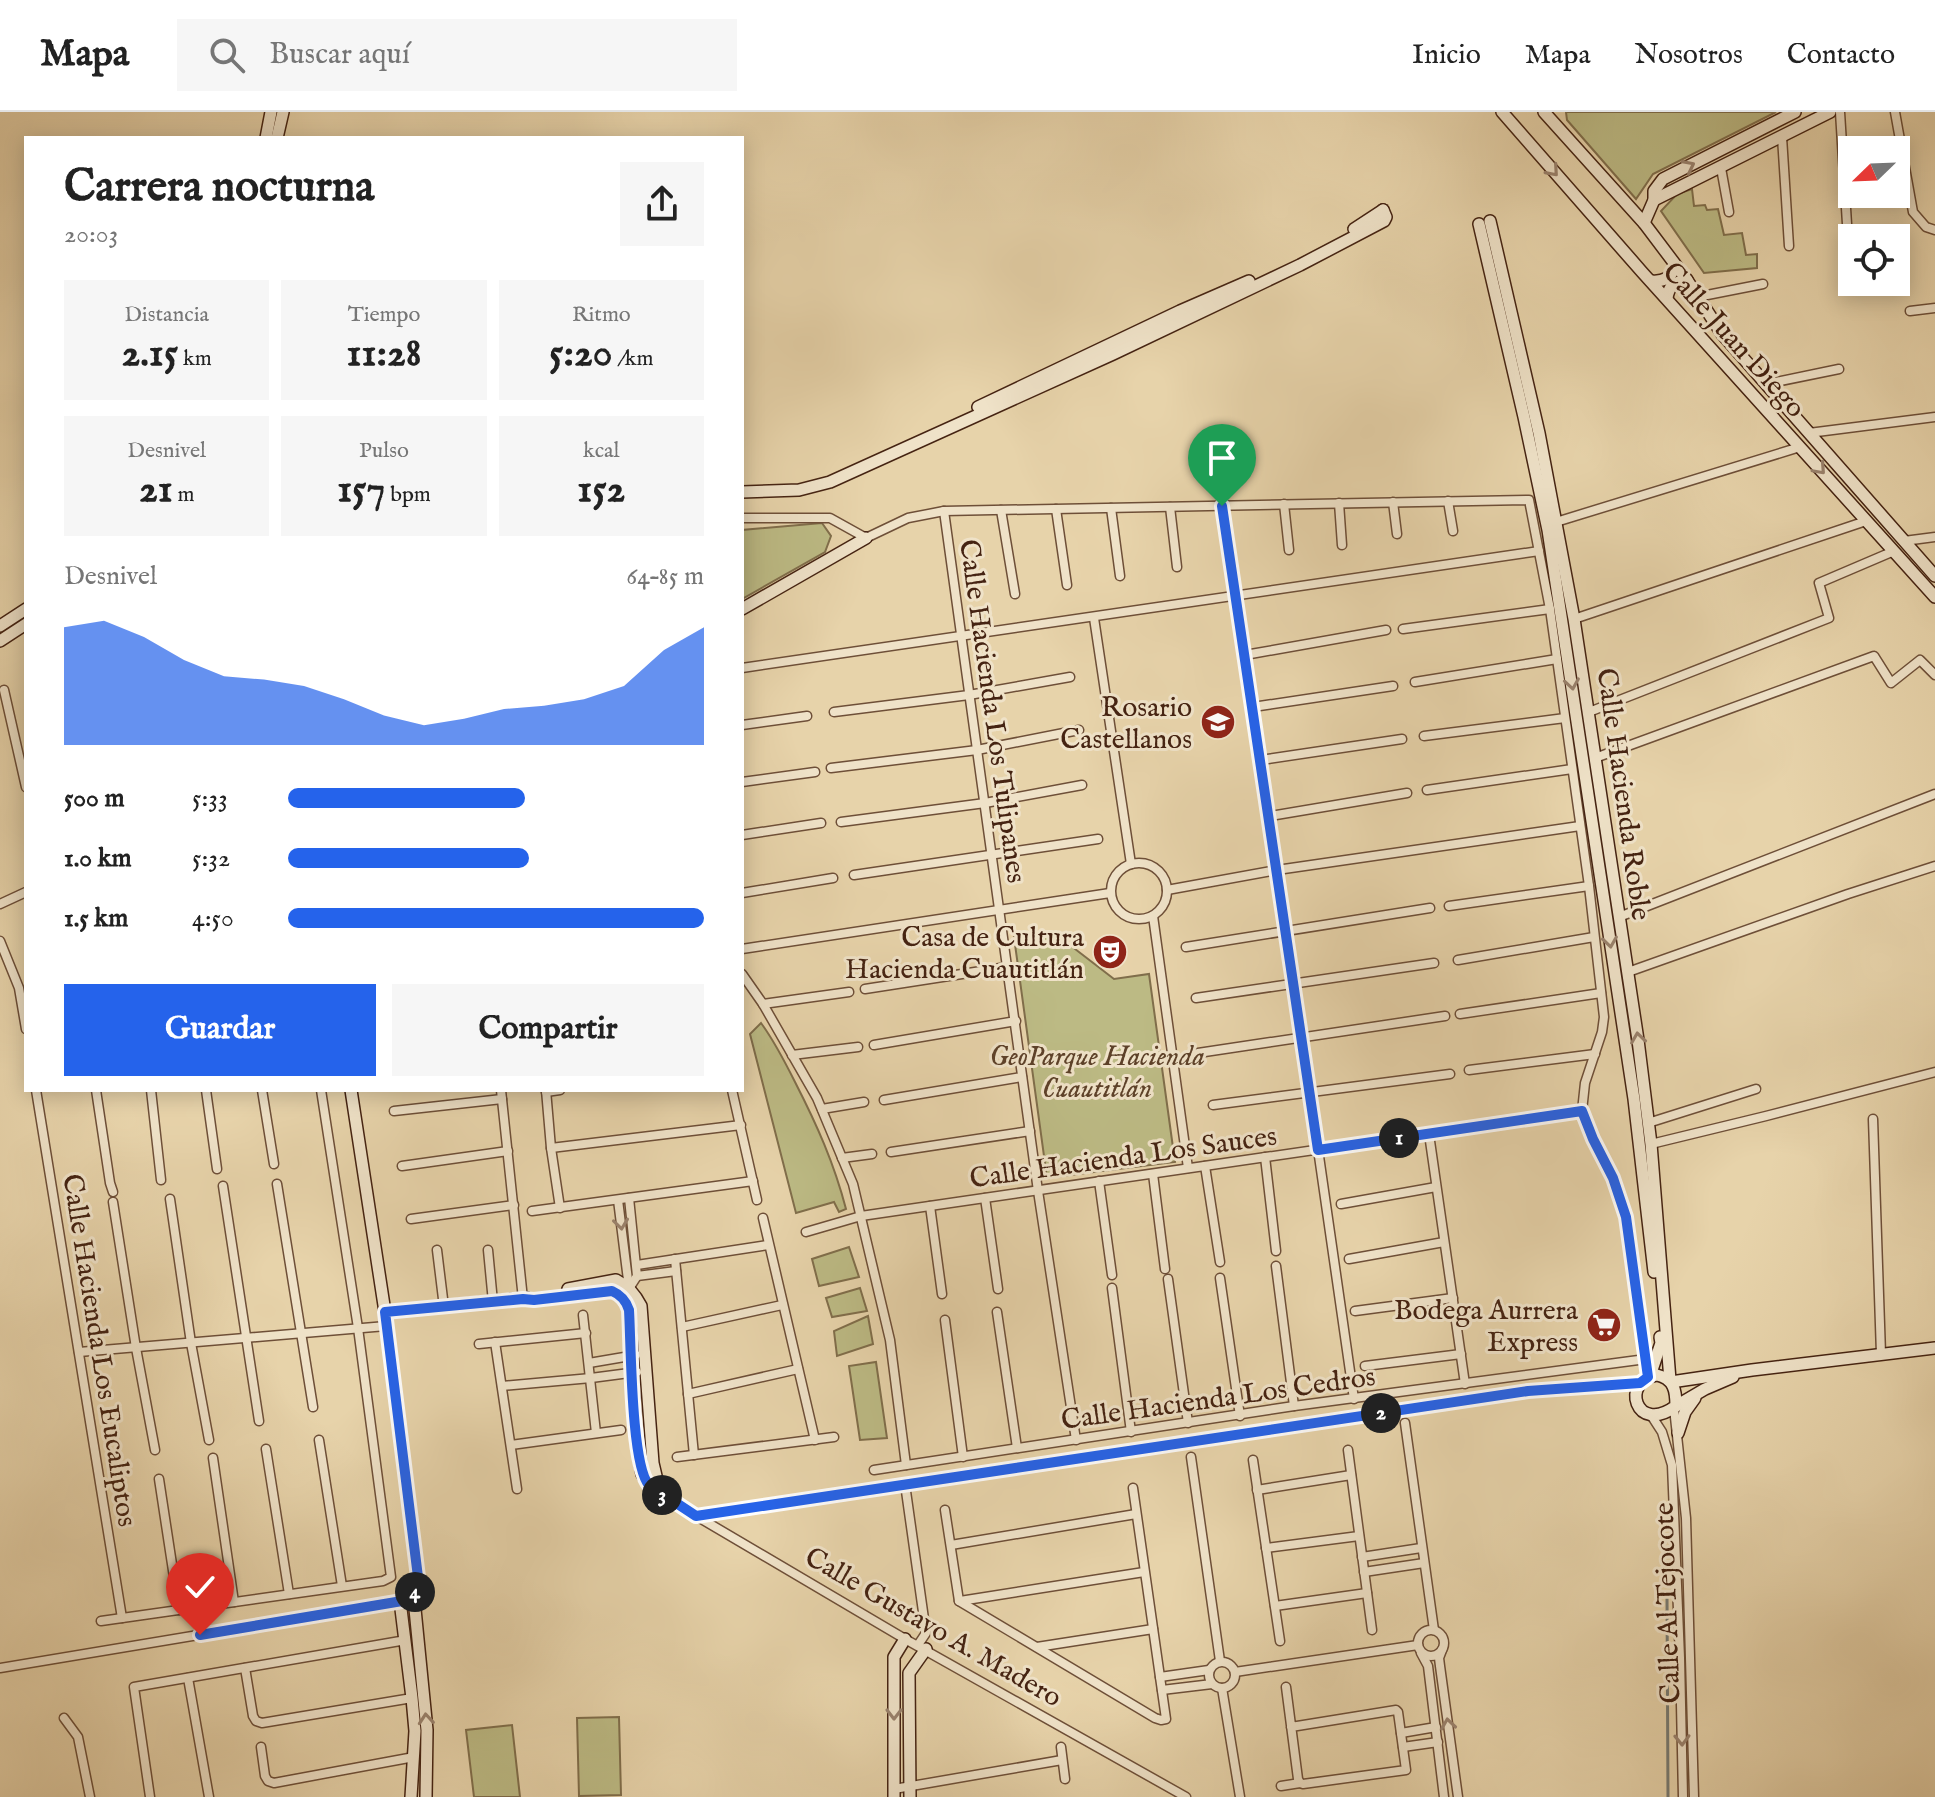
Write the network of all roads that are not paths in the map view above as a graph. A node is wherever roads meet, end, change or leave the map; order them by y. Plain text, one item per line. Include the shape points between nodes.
1 (271, 112) edge
2 (283, 112) edge
3 (1502, 112) edge
4 (1544, 112) edge
5 (1551, 112) edge
6 (1795, 112) edge
7 (1830, 112) edge
8 (1840, 112) edge
9 (1895, 112) edge
10 (1557, 126) junction
11 (266, 136) edge
12 (277, 136) edge
13 (1782, 137) junction
14 (1721, 168) junction
15 (1654, 200) junction
16 (1729, 212) dead end
17 (1644, 223) junction
18 (1847, 224) edge
19 (1935, 230) edge
20 (1789, 246) dead end
21 (1675, 265) junction
22 (1687, 280) junction
23 (1651, 281) junction
24 (1763, 284) dead end
25 (1697, 297) junction
26 (1667, 298) junction
27 (1935, 308) edge
28 (1910, 311) dead end
29 (1839, 369) dead end
30 (1766, 384) junction
31 (1935, 417) edge
32 (1809, 433) junction
33 (1800, 447) junction
34 (744, 486) edge
35 (744, 492) edge
36 (1448, 501) junction
37 (1393, 502) junction
38 (1339, 503) junction
39 (1284, 504) junction
40 (1222, 506) junction
41 (1170, 507) junction
42 (1111, 508) junction
43 (1056, 509) junction
44 (1001, 510) junction
45 (944, 511) junction
46 (744, 518) edge
47 (1866, 521) junction
48 (1556, 522) junction
49 (1453, 531) dead end
50 (1397, 534) dead end
51 (1935, 537) edge
52 (866, 538) junction
53 (1904, 541) junction
54 (1342, 545) dead end
55 (1289, 550) dead end
56 (1539, 551) junction
57 (1894, 551) junction
58 (1177, 567) dead end
59 (1120, 576) dead end
60 (1935, 576) edge
61 (1067, 585) dead end
62 (1015, 594) dead end
63 (1237, 597) junction
64 (1935, 597) edge
65 (744, 608) edge
66 (1550, 609) junction
67 (24, 610) edge
68 (1094, 618) junction
69 (1574, 619) junction
70 (24, 625) edge
71 (0, 626) edge
72 (1403, 629) dead end
73 (1386, 630) dead end
74 (961, 637) junction
75 (0, 641) edge
76 (1245, 655) junction
77 (1557, 659) junction
78 (744, 668) edge
79 (1935, 675) edge
80 (1070, 677) dead end
81 (1415, 682) dead end
82 (1393, 686) dead end
83 (4, 690) dead end
84 (969, 695) junction
85 (1253, 707) junction
86 (834, 712) dead end
87 (1589, 712) junction
88 (807, 716) dead end
89 (1565, 718) junction
90 (744, 725) edge
91 (1079, 730) dead end
92 (1424, 736) dead end
93 (1402, 739) dead end
94 (977, 750) junction
95 (1595, 758) junction
96 (1261, 760) junction
97 (831, 768) dead end
98 (1572, 769) junction
99 (815, 772) dead end
100 (24, 778) edge
101 (744, 782) edge
102 (1082, 785) dead end
103 (1427, 790) dead end
104 (1407, 793) dead end
105 (1935, 794) edge
106 (985, 803) junction
107 (1270, 816) junction
108 (841, 822) dead end
109 (821, 823) dead end
110 (1580, 826) junction
111 (744, 835) edge
112 (1098, 839) dead end
113 (992, 855) junction
114 (1131, 864) junction
115 (1935, 866) edge
116 (1277, 870) junction
117 (854, 875) dead end
118 (833, 878) dead end
119 (1589, 886) junction
120 (1167, 890) junction
121 (24, 893) edge
122 (744, 893) edge
123 (1110, 893) junction
124 (0, 904) edge
125 (1449, 906) dead end
126 (1430, 908) dead end
127 (999, 910) junction
128 (1153, 916) junction
129 (1619, 917) junction
130 (1286, 931) junction
131 (1594, 937) junction
132 (0, 941) edge
133 (1186, 947) dead end
134 (744, 949) edge
135 (1458, 960) dead end
136 (1434, 963) dead end
137 (1007, 967) junction
138 (1628, 972) junction
139 (744, 977) edge
140 (1294, 984) junction
141 (23, 986) edge
142 (865, 989) dead end
143 (849, 992) dead end
144 (1601, 993) junction
145 (1196, 998) dead end
146 (763, 1004) junction
147 (1460, 1014) dead end
148 (1445, 1016) dead end
149 (1016, 1021) junction
150 (1302, 1037) junction
151 (874, 1045) dead end
152 (858, 1047) dead end
153 (1198, 1053) dead end
154 (1595, 1054) junction
155 (792, 1055) junction
156 (1469, 1070) dead end
157 (1935, 1072) edge
158 (1450, 1074) dead end
159 (1022, 1077) junction
160 (1756, 1089) dead end
161 (1310, 1091) junction
162 (36, 1092) edge
163 (96, 1092) edge
164 (151, 1092) edge
165 (206, 1092) edge
166 (262, 1092) edge
167 (321, 1092) edge
168 (351, 1092) edge
169 (546, 1092) edge
170 (733, 1092) edge
171 (502, 1095) edge
172 (884, 1100) dead end
173 (864, 1102) dead end
174 (1213, 1105) dead end
175 (822, 1109) junction
176 (394, 1111) dead end
177 (1582, 1111) junction
178 (1873, 1119) dead end
179 (1648, 1123) junction
180 (741, 1125) junction
181 (1030, 1131) junction
182 (1429, 1134) junction
183 (1651, 1144) junction
184 (551, 1148) junction
185 (1318, 1150) junction
186 (508, 1151) junction
187 (891, 1152) dead end
188 (872, 1154) dead end
189 (1265, 1157) junction
190 (842, 1158) junction
191 (274, 1164) dead end
192 (402, 1166) dead end
193 (1205, 1166) junction
194 (1188, 1168) junction
195 (217, 1169) dead end
196 (1153, 1174) junction
197 (161, 1180) dead end
198 (753, 1181) junction
199 (1099, 1181) junction
200 (277, 1184) dead end
201 (223, 1186) dead end
202 (1436, 1187) junction
203 (1038, 1191) junction
204 (629, 1198) junction
205 (985, 1198) junction
206 (170, 1199) dead end
207 (618, 1200) junction
208 (757, 1200) dead end
209 (1341, 1204) dead end
210 (514, 1205) junction
211 (930, 1206) junction
212 (560, 1208) junction
213 (532, 1211) dead end
214 (861, 1216) junction
215 (763, 1218) dead end
216 (411, 1219) dead end
217 (806, 1232) dead end
218 (1444, 1242) junction
219 (768, 1245) junction
220 (437, 1250) dead end
221 (488, 1250) dead end
222 (1276, 1251) dead end
223 (675, 1259) junction
224 (1349, 1259) dead end
225 (1220, 1262) dead end
226 (637, 1265) junction
227 (1276, 1266) dead end
228 (1165, 1269) dead end
229 (676, 1271) junction
230 (1112, 1275) dead end
231 (637, 1276) junction
232 (1220, 1278) dead end
233 (1168, 1279) dead end
234 (1112, 1288) dead end
235 (998, 1289) dead end
236 (626, 1293) junction
237 (942, 1294) dead end
238 (1453, 1298) junction
239 (523, 1299) junction
240 (493, 1302) junction
241 (782, 1305) junction
242 (444, 1307) junction
243 (1355, 1311) dead end
244 (385, 1312) junction
245 (997, 1312) dead end
246 (583, 1315) dead end
247 (945, 1320) dead end
248 (386, 1326) junction
249 (682, 1327) junction
250 (358, 1328) junction
251 (586, 1333) junction
252 (302, 1334) junction
253 (247, 1339) junction
254 (495, 1342) junction
255 (191, 1343) junction
256 (479, 1344) dead end
257 (136, 1348) junction
258 (1935, 1348) edge
259 (79, 1352) junction
260 (645, 1354) junction
261 (1461, 1354) junction
262 (1881, 1354) junction
263 (631, 1356) junction
264 (1646, 1359) junction
265 (589, 1363) junction
266 (1365, 1366) dead end
267 (798, 1369) junction
268 (646, 1370) junction
269 (1752, 1370) junction
270 (632, 1373) junction
271 (591, 1378) junction
272 (1646, 1379) junction
273 (1670, 1381) junction
274 (1465, 1384) junction
275 (502, 1386) junction
276 (1705, 1389) junction
277 (688, 1394) junction
278 (1354, 1399) junction
279 (1294, 1406) junction
280 (313, 1407) dead end
281 (1664, 1412) junction
282 (1240, 1416) junction
283 (259, 1421) dead end
284 (1188, 1423) junction
285 (1405, 1423) dead end
286 (621, 1430) dead end
287 (1131, 1432) junction
288 (596, 1433) junction
289 (1678, 1433) junction
290 (834, 1437) dead end
291 (209, 1440) dead end
292 (319, 1440) dead end
293 (815, 1440) junction
294 (1076, 1440) junction
295 (511, 1445) junction
296 (1017, 1448) junction
297 (266, 1449) dead end
298 (155, 1450) dead end
299 (1348, 1450) dead end
300 (694, 1455) junction
301 (677, 1457) dead end
302 (963, 1457) junction
303 (1191, 1457) dead end
304 (213, 1458) dead end
305 (1253, 1460) dead end
306 (906, 1465) junction
307 (874, 1470) dead end
308 (1351, 1475) junction
309 (159, 1479) dead end
310 (905, 1484) junction
311 (1133, 1488) dead end
312 (517, 1489) dead end
313 (1257, 1490) junction
314 (660, 1493) junction
315 (945, 1510) dead end
316 (1136, 1514) junction
317 (696, 1516) junction
318 (1359, 1536) junction
319 (951, 1545) junction
320 (1266, 1548) junction
321 (1421, 1548) junction
322 (1362, 1557) junction
323 (1424, 1563) junction
324 (1144, 1572) junction
325 (1364, 1572) junction
326 (342, 1586) junction
327 (1367, 1593) junction
328 (289, 1594) junction
329 (414, 1599) junction
330 (400, 1601) junction
331 (959, 1601) junction
332 (234, 1602) junction
333 (1275, 1606) junction
334 (179, 1610) junction
335 (122, 1618) junction
336 (101, 1621) dead end
337 (1153, 1629) junction
338 (1372, 1630) dead end
339 (1434, 1630) junction
340 (905, 1639) junction
341 (406, 1640) junction
342 (1280, 1641) dead end
343 (922, 1647) junction
344 (1036, 1647) junction
345 (1420, 1649) junction
346 (1442, 1650) junction
347 (1220, 1661) junction
348 (0, 1668) edge
349 (245, 1668) junction
350 (1209, 1670) junction
351 (1235, 1672) junction
352 (1160, 1677) junction
353 (188, 1678) junction
354 (1212, 1684) junction
355 (1286, 1687) dead end
356 (1222, 1688) junction
357 (1162, 1690) junction
358 (412, 1698) junction
359 (64, 1718) dead end
360 (1291, 1727) junction
361 (1436, 1727) junction
362 (1401, 1733) junction
363 (1438, 1742) junction
364 (261, 1747) dead end
365 (1061, 1747) dead end
366 (1403, 1747) junction
367 (414, 1757) junction
368 (1062, 1760) junction
369 (1065, 1779) dead end
370 (1300, 1782) junction
371 (1281, 1786) dead end
372 (910, 1792) edge
373 (894, 1793) edge
374 (90, 1797) edge
375 (150, 1797) edge
376 (209, 1797) edge
377 (411, 1797) edge
378 (426, 1797) edge
379 (1186, 1797) edge
380 (1240, 1797) edge
381 (1444, 1797) edge
382 (1458, 1797) edge
383 (1683, 1797) edge
384 (1694, 1797) edge

1 - 11 main road
2 - 12 main road
3 -> 23 main road, Calle Juan Diego
4 - 10 main road, Calle Juan Diego
5 - 10 main road
15 -> 6 main road via 1663,179
7 - 13 main road
8 - 18 street
9 - 19 street via 1913,212
10 - 17 main road, Calle Juan Diego
13 - 14 main road
13 - 20 street
14 - 15 main road
14 - 16 street
15 - 17 main road
17 - 21 main road, Calle Juan Diego
21 - 22 main road, Calle Juan Diego
21 - 23 main road via 1668,278
22 - 25 main road, Calle Juan Diego
22 - 26 main road via 1673,284
23 - 26 main road, Calle Juan Diego
24 - 25 street
25 - 30 main road, Calle Juan Diego
26 - 33 main road, Calle Juan Diego
27 - 28 street
29 - 30 street
30 - 32 main road, Calle Juan Diego
31 - 32 street
32 - 53 main road, Calle Juan Diego
33 -> 47 main road, Calle Juan Diego
33 - 48 street
34 - 35 main road via 798,484 828,476 1297,259 1383,210 1386,217 1300,265 830,482 799,490
36 - 37 street
36 - 49 street
36 - 56 street, Calle Hacienda Roble via 1529,500
37 - 38 street
37 - 50 street
38 - 39 street
38 - 54 street
39 - 40 street
39 - 55 street
40 - 41 street
40 - 63 street
41 - 42 street
41 - 58 street
42 - 43 street
42 - 59 street
43 - 44 street
43 - 61 street
44 - 45 street
44 - 62 street
45 - 52 street via 908,518
45 - 74 street, Calle Hacienda Los Tulipanes
46 - 52 street via 830,518
47 - 57 main road, Calle Juan Diego
47 - 69 street
48 - 69 main road, Calle Hacienda Roble
48 -> 272 main road, Calle Hacienda Roble via 1485,222 1548,530 1634,1099 1661,1343
51 - 53 street
52 - 65 main road
53 - 60 main road, Calle Juan Diego
56 - 63 street
56 - 66 street, Calle Hacienda Roble
57 - 64 main road, Calle Juan Diego
57 - 87 street via 1819,583 1829,618
63 - 68 street
63 - 76 street
66 - 72 street
66 - 77 street, Calle Hacienda Roble
67 - 71 main road
68 - 74 street
68 - 114 street
69 - 87 main road, Calle Hacienda Roble
70 - 75 main road
73 - 76 street
74 - 78 street
74 - 84 street, Calle Hacienda Los Tulipanes
76 - 85 street
77 - 81 street
77 - 89 street, Calle Hacienda Roble
79 - 95 street via 1920,660 1891,683 1874,656
80 - 84 street
82 - 85 street
83 - 100 street
84 - 86 street
84 - 94 street, Calle Hacienda Los Tulipanes
85 - 96 street
87 - 95 main road, Calle Hacienda Roble
88 - 90 street
89 - 92 street
89 - 98 street, Calle Hacienda Roble
91 - 94 street
93 - 96 street
94 - 97 street
94 - 106 street, Calle Hacienda Los Tulipanes
95 - 129 main road, Calle Hacienda Roble
96 - 107 street
98 - 103 street
98 - 110 street, Calle Hacienda Roble
99 - 101 street
102 - 106 street
104 - 107 street
105 - 129 street
106 - 108 street
106 - 113 street, Calle Hacienda Los Tulipanes
107 - 116 street
109 - 111 street
110 - 116 street
110 - 119 street, Calle Hacienda Roble
112 - 113 street
113 - 117 street
113 - 127 street, Calle Hacienda Los Tulipanes
114 - 120 street via 1151,866
114 - 123 street via 1112,880
115 - 138 street
116 - 120 street
116 - 130 street
118 - 122 street
119 - 125 street
119 - 131 street, Calle Hacienda Roble
120 - 128 street
121 - 124 street
123 - 127 street
123 - 128 street via 1121,913 1131,918
126 - 130 street
127 - 134 street
127 - 137 street, Calle Hacienda Los Tulipanes
128 - 194 street
129 - 138 main road, Calle Hacienda Roble
130 - 133 street
130 - 140 street
131 - 135 street
131 - 144 street, Calle Hacienda Roble
132 - 141 street
136 - 140 street
137 - 142 street
137 - 149 street, Calle Hacienda Los Tulipanes
179 -> 138 main road, Calle Hacienda Roble
139 - 146 street
140 - 145 street
140 - 150 street
143 - 146 street
144 - 147 street
144 - 154 street, Calle Hacienda Roble via 1604,1017
146 - 155 street
148 - 150 street
149 - 151 street
149 - 159 street, Calle Hacienda Los Tulipanes
150 - 153 street
150 - 161 street
152 - 155 street
154 - 156 street
154 - 177 street, Calle Hacienda Roble
155 - 175 street
157 - 183 street
158 - 161 street
159 - 172 street
159 - 181 street, Calle Hacienda Los Tulipanes
160 - 179 street
161 - 174 street
161 - 185 street
162 - 259 street, Calle Hacienda Los Eucaliptos
163 - 257 street
164 - 197 street
165 - 195 street
166 - 191 street
167 - 250 street
168 - 244 main road
169 - 184 street
170 - 180 street
171 - 176 street
171 - 186 street
173 - 175 street
175 - 190 street
177 - 182 street, Calle Hacienda Los Sauces
177 - 264 street via 1626,1217
178 - 262 street
179 - 183 main road, Calle Hacienda Roble
180 - 184 street
180 - 198 street
181 - 187 street
181 - 203 street, Calle Hacienda Los Tulipanes
182 - 185 street, Calle Hacienda Los Sauces
182 - 202 street
183 - 273 main road, Calle Hacienda Roble
184 - 212 street
185 - 189 street, Calle Hacienda Los Sauces
185 - 278 street
186 - 192 street
186 - 210 street
188 - 190 street
189 - 193 street, Calle Hacienda Los Sauces
189 - 222 street
190 - 214 street
193 - 194 street, Calle Hacienda Los Sauces
193 - 225 street
194 - 196 street, Calle Hacienda Los Sauces
196 - 199 street, Calle Hacienda Los Sauces
196 - 228 street
198 - 204 street
198 - 208 street
199 - 203 street, Calle Hacienda Los Sauces
199 - 230 street
200 - 252 street
201 - 253 street
202 - 209 street
202 - 218 street
203 - 205 street, Calle Hacienda Los Sauces
203 - 294 street, Calle Hacienda Los Tulipanes
204 - 207 street
204 - 226 street
205 - 211 street, Calle Hacienda Los Sauces
205 - 235 street
206 - 255 street
207 - 212 street
207 -> 236 street
210 - 216 street
210 - 239 street
211 - 214 street, Calle Hacienda Los Sauces
211 - 237 street
212 - 213 street
214 - 217 street, Calle Hacienda Los Sauces
214 - 306 street via 890,1340
215 - 219 street
218 - 224 street
218 - 238 street
219 - 223 street
219 - 241 street
220 - 242 street
221 - 240 street
223 - 226 street
223 - 229 street
226 - 231 street
227 - 279 street
229 - 231 street
229 - 249 street
231 - 236 street
232 - 282 street
233 - 284 street
234 - 287 street
236 - 239 main road
236 - 260 main road via 635,1295 641,1306
236 - 263 main road
238 - 243 street
238 - 261 street
239 - 240 main road
240 - 242 main road
241 - 249 street
241 - 267 street
242 - 244 main road
244 - 248 main road
245 - 296 street
246 - 251 street
247 - 302 street
248 - 250 street
248 - 329 main road via 418,1577
249 - 277 street
250 - 252 street
250 - 326 street via 391,1577
251 - 254 street
251 - 265 street
252 - 253 street
252 - 280 street
253 - 255 street
253 - 283 street
254 - 256 street
254 - 275 street
255 - 257 street
255 - 291 street
257 - 259 street
257 - 298 street
258 - 262 main road
259 - 335 street, Calle Hacienda Los Eucaliptos
260 - 263 street
260 - 268 main road
261 - 266 street
261 - 274 street
262 - 269 main road
263 - 265 street
263 - 270 main road
264 - 272 street
264 - 274 street, Calle Hacienda Los Cedros
265 - 271 street
267 - 277 street
267 - 293 street
268 - 270 street
268 - 314 main road
269 - 273 main road
269 - 276 main road
270 - 271 street
270 - 314 main road via 642,1474
271 - 275 street
271 - 288 street
272 - 273 main road
272 - 281 main road via 1637,1402 1645,1413
272 - 310 main road via 1528,1391
273 - 281 main road via 1676,1392
274 - 278 street, Calle Hacienda Los Cedros
275 - 295 street
276 - 281 main road
276 - 289 main road via 1685,1412
277 - 300 street
278 - 279 street, Calle Hacienda Los Cedros
279 - 282 street, Calle Hacienda Los Cedros
281 - 289 street, Calle Al Tejocote
281 -> 383 street, Calle Al Tejocote via 1662,1432 1672,1465
282 - 284 street, Calle Hacienda Los Cedros
284 - 287 street, Calle Hacienda Los Cedros
285 - 321 street
286 - 288 street
287 - 294 street, Calle Hacienda Los Cedros
288 - 295 street
289 - 384 street, Calle Al Tejocote via 1686,1518
290 - 293 street
292 - 326 street
293 - 300 street
294 - 296 street, Calle Hacienda Los Cedros
295 - 312 street
296 - 302 street, Calle Hacienda Los Cedros
297 - 328 street
299 - 308 street
300 - 301 street
302 - 306 street, Calle Hacienda Los Cedros
303 - 347 street
304 - 332 street
305 - 313 street
306 - 307 street, Calle Hacienda Los Cedros
308 - 313 street
308 - 318 street
309 - 334 street
310 - 317 main road
310 - 343 street via 926,1633
311 - 316 street
313 - 320 street
314 - 317 main road, Calle Gustavo A. Madero
315 - 319 street
316 - 319 street
316 - 324 street
317 - 340 street, Calle Gustavo A. Madero
318 - 320 street
318 - 322 street
319 - 331 street
320 - 333 street
321 - 322 street
321 - 323 street
322 - 325 street
323 - 325 street
323 - 339 street
324 - 331 street
324 - 337 street
325 - 327 street
326 - 328 street
327 - 333 street
327 - 338 street
328 - 332 street
329 - 330 street
378 -> 329 main road via 427,1730
330 - 341 main road
330 - 348 street
331 - 344 street
332 - 334 street
333 - 342 street
334 - 335 street
335 - 336 street
337 - 344 street
337 - 352 street
339 - 345 street via 1422,1633
339 - 346 street via 1443,1637
340 - 343 street, Calle Gustavo A. Madero
340 -> 373 main road via 894,1657
341 - 349 street
341 - 358 main road
343 - 372 main road via 909,1673
343 - 379 street, Calle Gustavo A. Madero
344 - 357 street via 1161,1720 1166,1719
345 - 346 street via 1433,1657
345 - 351 street
345 - 361 street via 1428,1666
382 -> 346 street
347 - 350 street
347 - 351 street
349 - 353 street
349 - 358 street via 253,1716 262,1723
350 - 352 street
350 - 354 street
351 - 356 street via 1232,1683
352 - 357 street
353 - 375 street via 134,1687
353 - 376 street
354 - 356 street
354 - 357 street
355 - 360 street
356 - 380 street
358 - 367 main road
359 - 374 street via 78,1737
360 - 362 street via 1396,1710
360 - 370 street
361 - 362 street
361 - 363 street
362 - 366 street
363 - 366 street
363 - 381 street
364 - 367 street via 265,1776 274,1783
365 - 368 street
366 - 370 street via 1405,1769
367 - 377 main road
368 - 369 street
368 - 372 street
370 - 371 street
372 - 373 street

